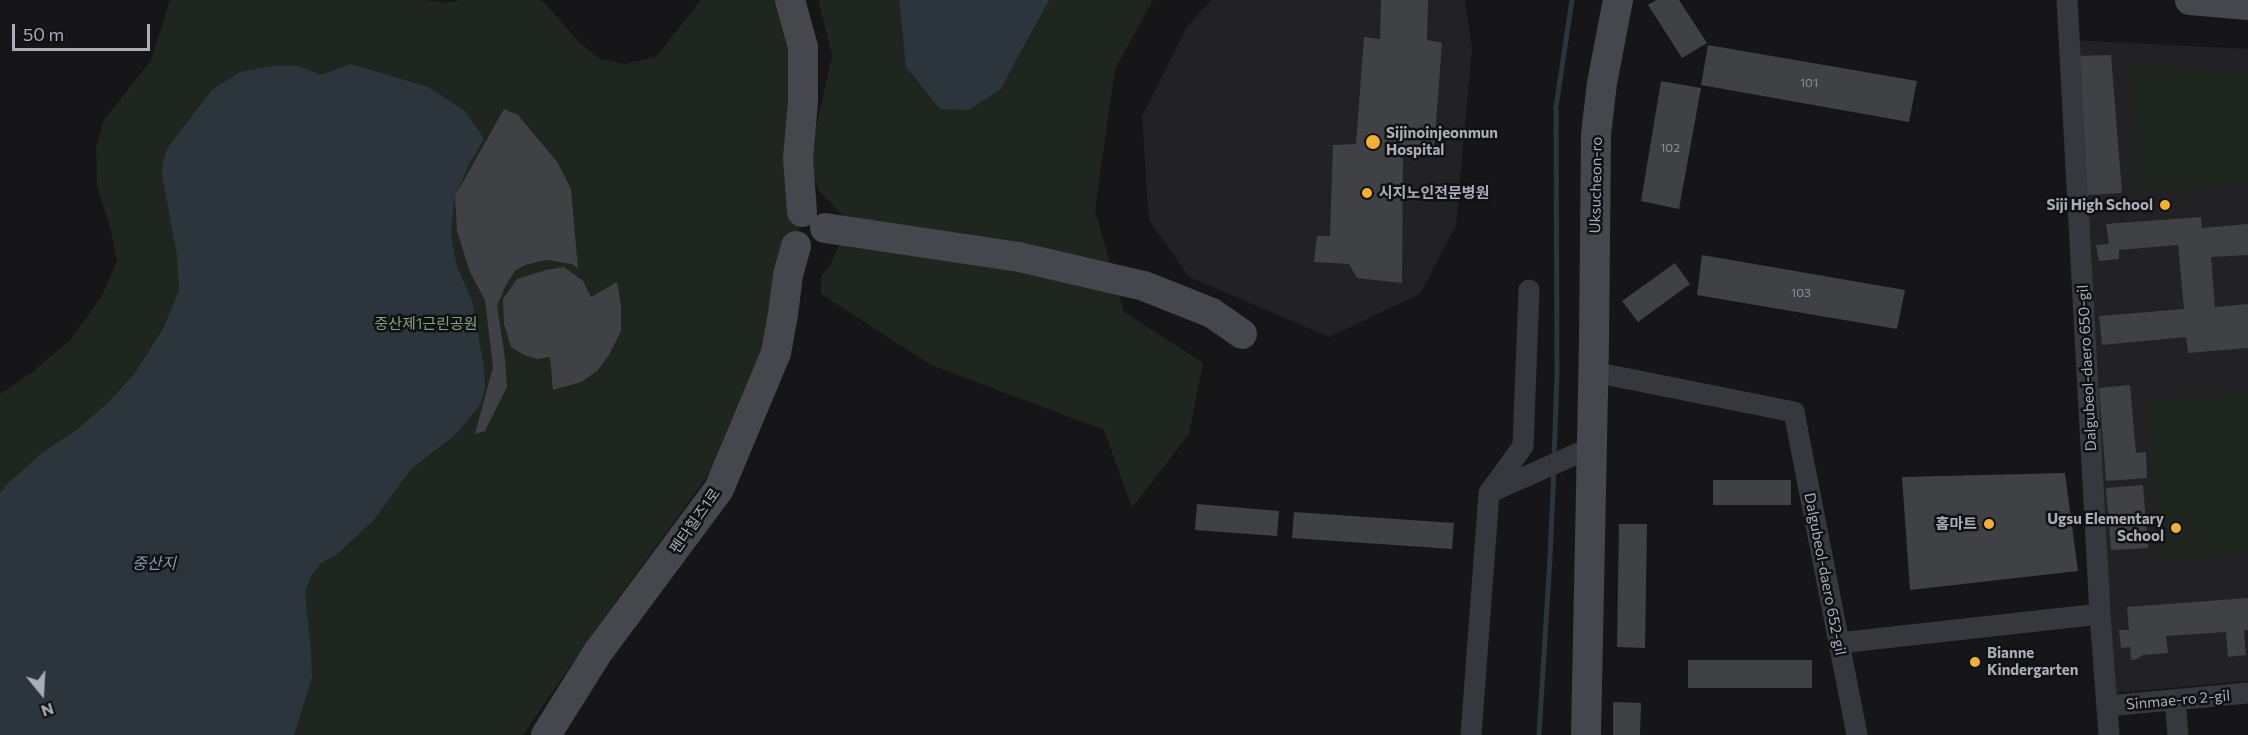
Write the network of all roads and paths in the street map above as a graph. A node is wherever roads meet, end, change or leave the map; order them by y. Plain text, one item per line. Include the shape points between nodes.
1 (790, 0) edge
2 (1618, 0) edge
3 (2067, 0) edge
4 (2190, 0) edge
5 (2248, 5) edge
6 (814, 220) junction
7 (1528, 290) dead end
8 (1242, 334) dead end
9 (1594, 372) junction
10 (1592, 447) junction
11 (1489, 493) junction
12 (2100, 614) junction
13 (1839, 643) junction
14 (2248, 693) edge
15 (2175, 700) junction
16 (2107, 706) junction
17 (546, 735) edge
18 (1471, 735) edge
19 (1586, 735) edge
20 (1857, 735) edge
21 (2109, 735) edge
22 (2178, 735) edge

1 - 6 street via 803,47 798,158
2 - 9 street, Uksucheon-ro via 1596,135
3 - 12 street, Dalgubeol-daero 650-gil
4 - 5 street
6 - 8 street via 1019,257 1144,286 1212,313
6 - 17 street, 펜타힐즈1로 via 797,214 789,224 788,235 795,246 776,353 719,489 598,652
7 - 11 street via 1523,446
9 - 10 street, Uksucheon-ro
9 - 13 street, Dalgubeol-daero 652-gil via 1794,412
10 - 11 street
10 - 19 street, Uksucheon-ro
11 - 18 street
12 - 13 street
12 - 16 street, Dalgubeol-daero 650-gil
13 - 20 street, Dalgubeol-daero 652-gil
14 - 15 street, Sinmae-ro 2-gil
15 - 16 street, Sinmae-ro 2-gil
15 - 22 street
16 - 21 street, Dalgubeol-daero 650-gil

